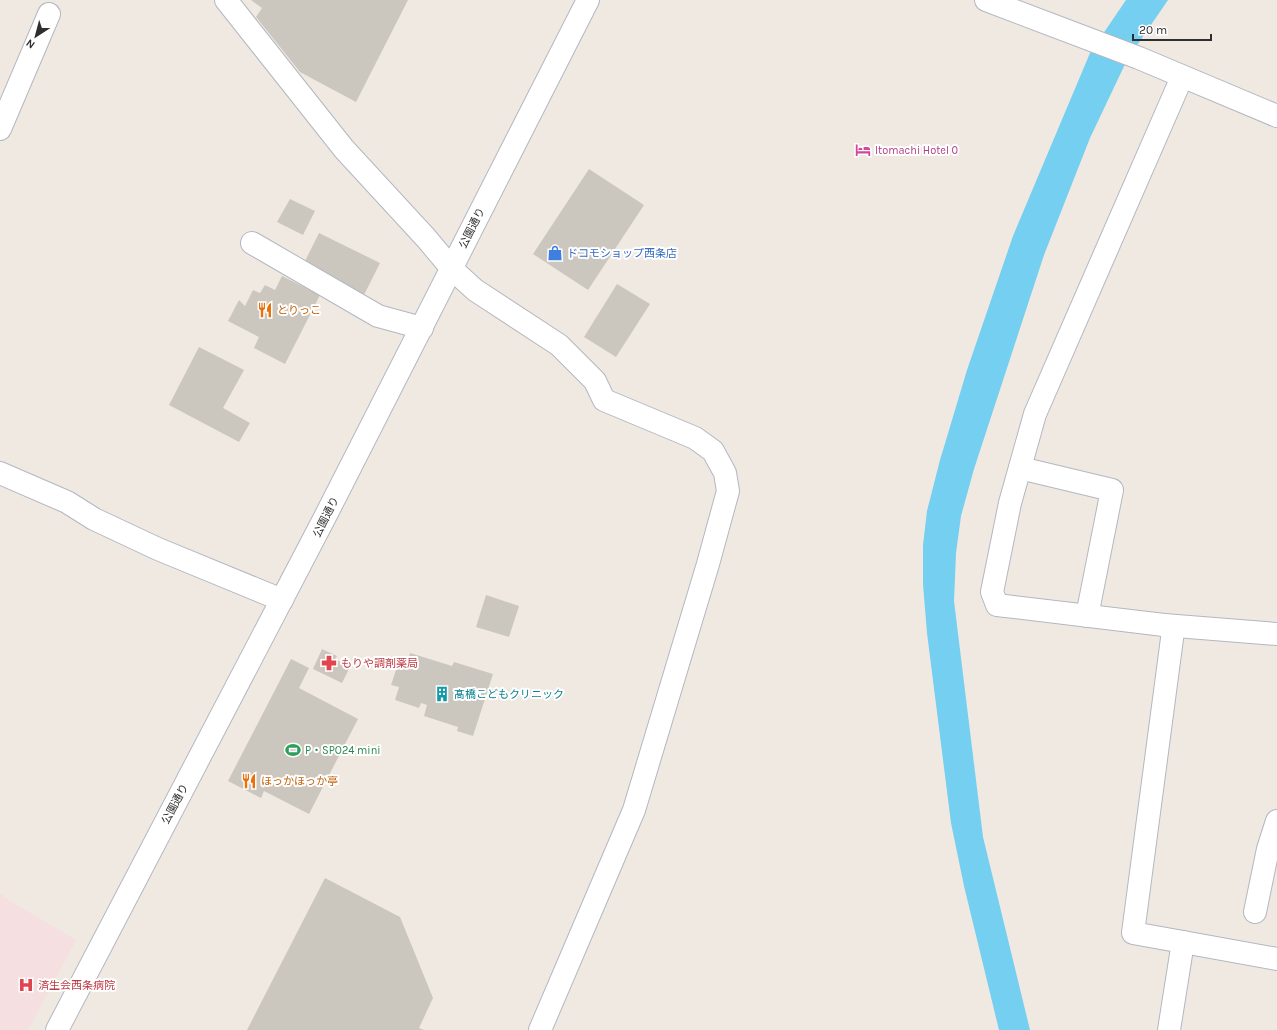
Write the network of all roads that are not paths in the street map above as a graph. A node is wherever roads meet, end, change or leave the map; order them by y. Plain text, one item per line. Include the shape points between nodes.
1 (226, 0) edge
2 (588, 0) edge
3 (986, 0) edge
4 (49, 14) dead end
5 (1182, 77) junction
6 (1277, 116) edge
7 (0, 129) edge
8 (252, 243) dead end
9 (452, 269) junction
10 (422, 328) junction
11 (1020, 468) junction
12 (0, 473) edge
13 (282, 600) junction
14 (1087, 616) junction
15 (1164, 625) junction
16 (1277, 634) edge
17 (1277, 821) edge
18 (1255, 912) dead end
19 (1183, 942) junction
20 (1277, 958) edge
21 (57, 1030) edge
22 (540, 1030) edge
23 (1169, 1030) edge

1 - 9 street via 344,149
2 - 9 street, 公園通り
3 - 5 street
4 - 7 street
5 - 6 street
5 - 11 street via 1035,414
8 - 10 street via 378,316
9 - 10 street, 公園通り
9 - 22 street via 475,290 559,345 595,381 604,400 695,438 713,451 725,473 728,491 634,810
10 - 13 street, 公園通り
11 - 14 street via 1112,490
11 - 14 street via 1010,503 992,592 997,605
12 - 13 street via 67,502 94,519 158,549
13 - 21 street, 公園通り
14 - 15 street
15 - 16 street
15 - 19 street via 1173,632 1133,932
17 - 18 street via 1268,849
19 - 20 street
19 - 23 street

